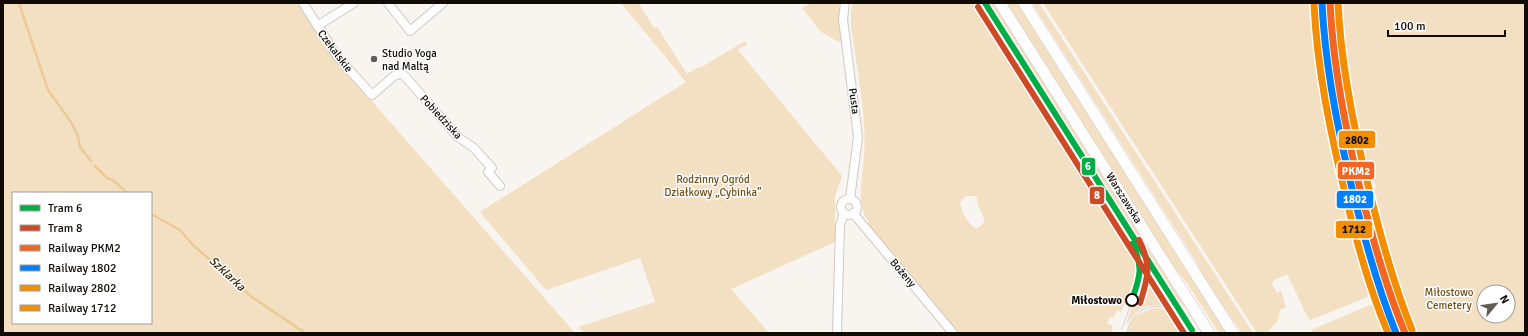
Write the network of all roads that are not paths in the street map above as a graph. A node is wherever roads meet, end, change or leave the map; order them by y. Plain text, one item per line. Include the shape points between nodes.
1 (303, 3) edge
2 (354, 3) edge
3 (388, 3) edge
4 (443, 3) edge
5 (845, 3) edge
6 (1000, 3) edge
7 (1024, 3) edge
8 (317, 26) junction
9 (372, 95) joint
10 (500, 186) dead end
11 (850, 199) junction
12 (844, 213) junction
13 (853, 213) junction
14 (837, 333) edge
15 (953, 333) edge
16 (1209, 333) edge
17 (1233, 333) edge

1 - 8 street, Czekalskie
2 - 8 street
3 - 4 street via 410,31
5 - 11 street, Pusta via 843,19 858,137
6 - 16 main road, Warszawska
7 - 17 main road, Warszawska
8 - 9 street, Czekalskie via 337,56
9 - 10 street, Pobiedziska via 394,76 402,73 458,137 474,148 492,168 488,172
11 - 12 street via 841,205
11 - 13 street via 856,205
12 - 13 street
12 - 14 street via 840,225
13 - 15 street, Bożeny

